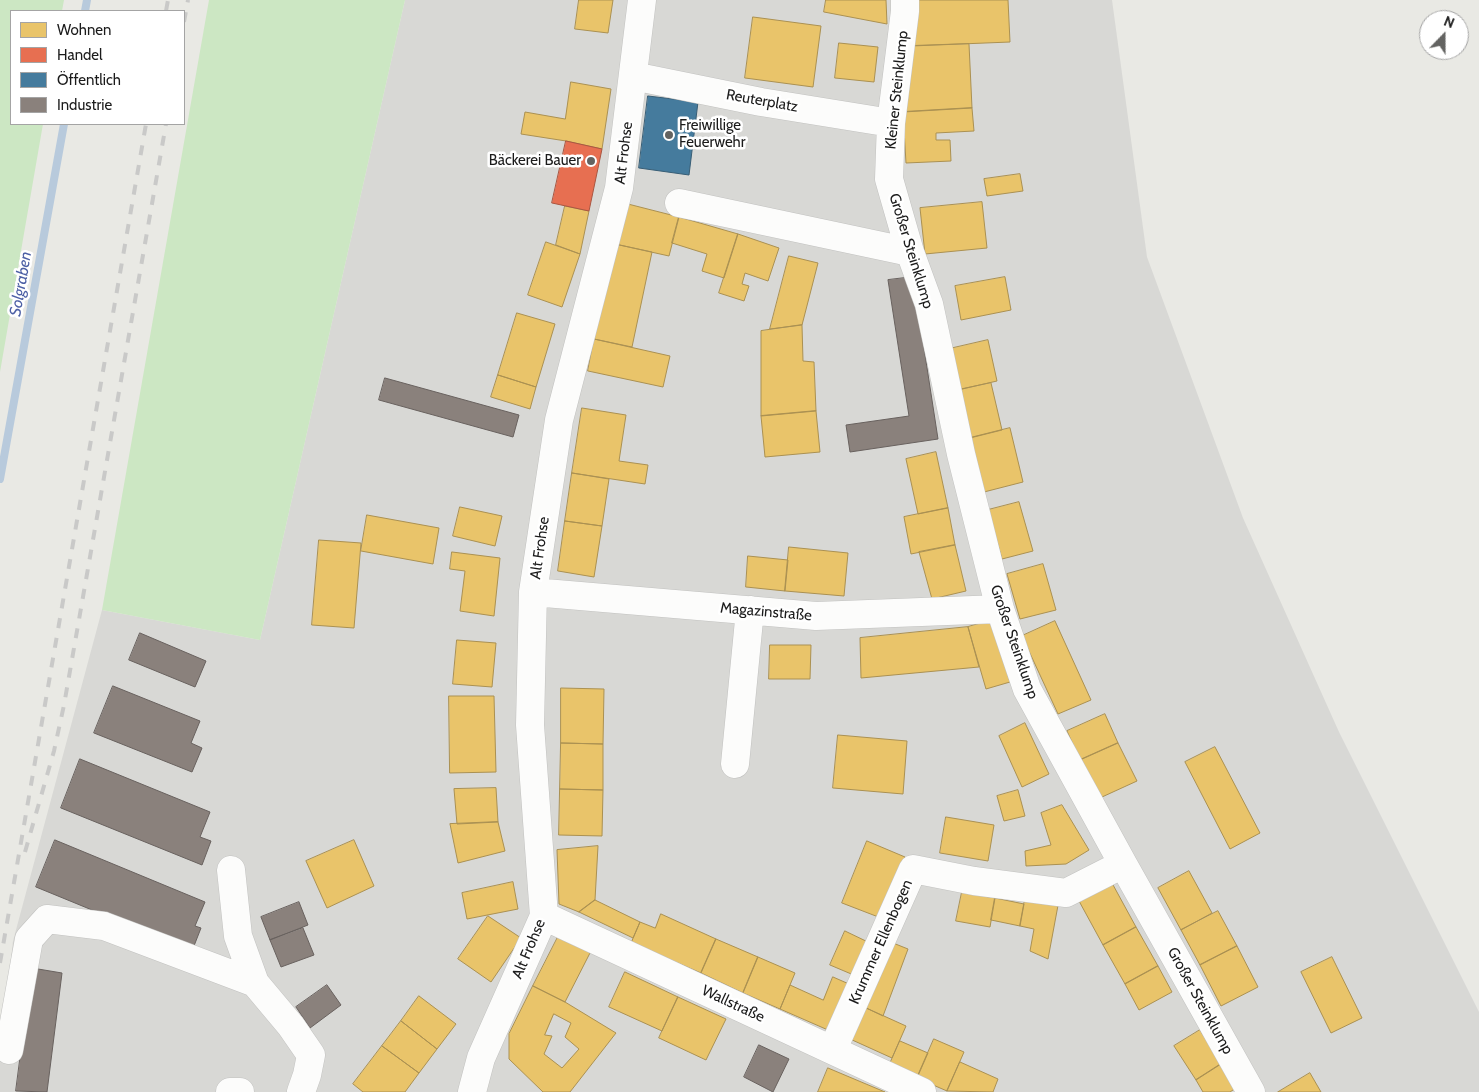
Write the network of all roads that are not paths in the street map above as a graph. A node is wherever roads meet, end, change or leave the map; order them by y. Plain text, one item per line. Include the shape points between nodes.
1 (642, 0) edge
2 (904, 0) edge
3 (633, 76) junction
4 (891, 123) junction
5 (889, 179) joint
6 (679, 203) dead end
7 (910, 252) junction
8 (534, 592) junction
9 (1000, 609) junction
10 (750, 610) junction
11 (735, 764) dead end
12 (1123, 864) junction
13 (232, 870) dead end
14 (544, 916) junction
15 (255, 982) junction
16 (833, 1049) junction
17 (9, 1050) dead end
18 (230, 1092) edge
19 (240, 1092) edge
20 (301, 1092) edge
21 (472, 1092) edge
22 (922, 1092) edge
23 (1251, 1092) edge

1 - 3 street, Alt Frohse
2 - 4 street, Kleiner Steinklump
3 - 4 street, Reuterplatz via 761,102
3 - 8 street, Alt Frohse via 619,188 559,420
4 - 5 street, Kleiner Steinklump
5 - 7 street, Großer Steinklump
6 - 7 street
7 - 9 street, Großer Steinklump via 929,304 960,454
8 - 10 street, Magazinstraße
8 - 14 street, Alt Frohse via 530,724
9 - 10 street, Magazinstraße via 816,616
9 - 12 street, Großer Steinklump via 1027,689
10 - 11 street
12 - 16 street, Krummer Ellenbogen via 1066,892 974,881 913,869
12 - 23 street, Großer Steinklump
13 - 15 street via 238,936
14 - 16 street, Wallstraße
14 - 21 street, Alt Frohse via 481,1058
15 - 17 street via 104,926 47,919 29,939
15 - 20 street via 311,1055
16 - 22 street, Wallstraße
18 - 19 street

